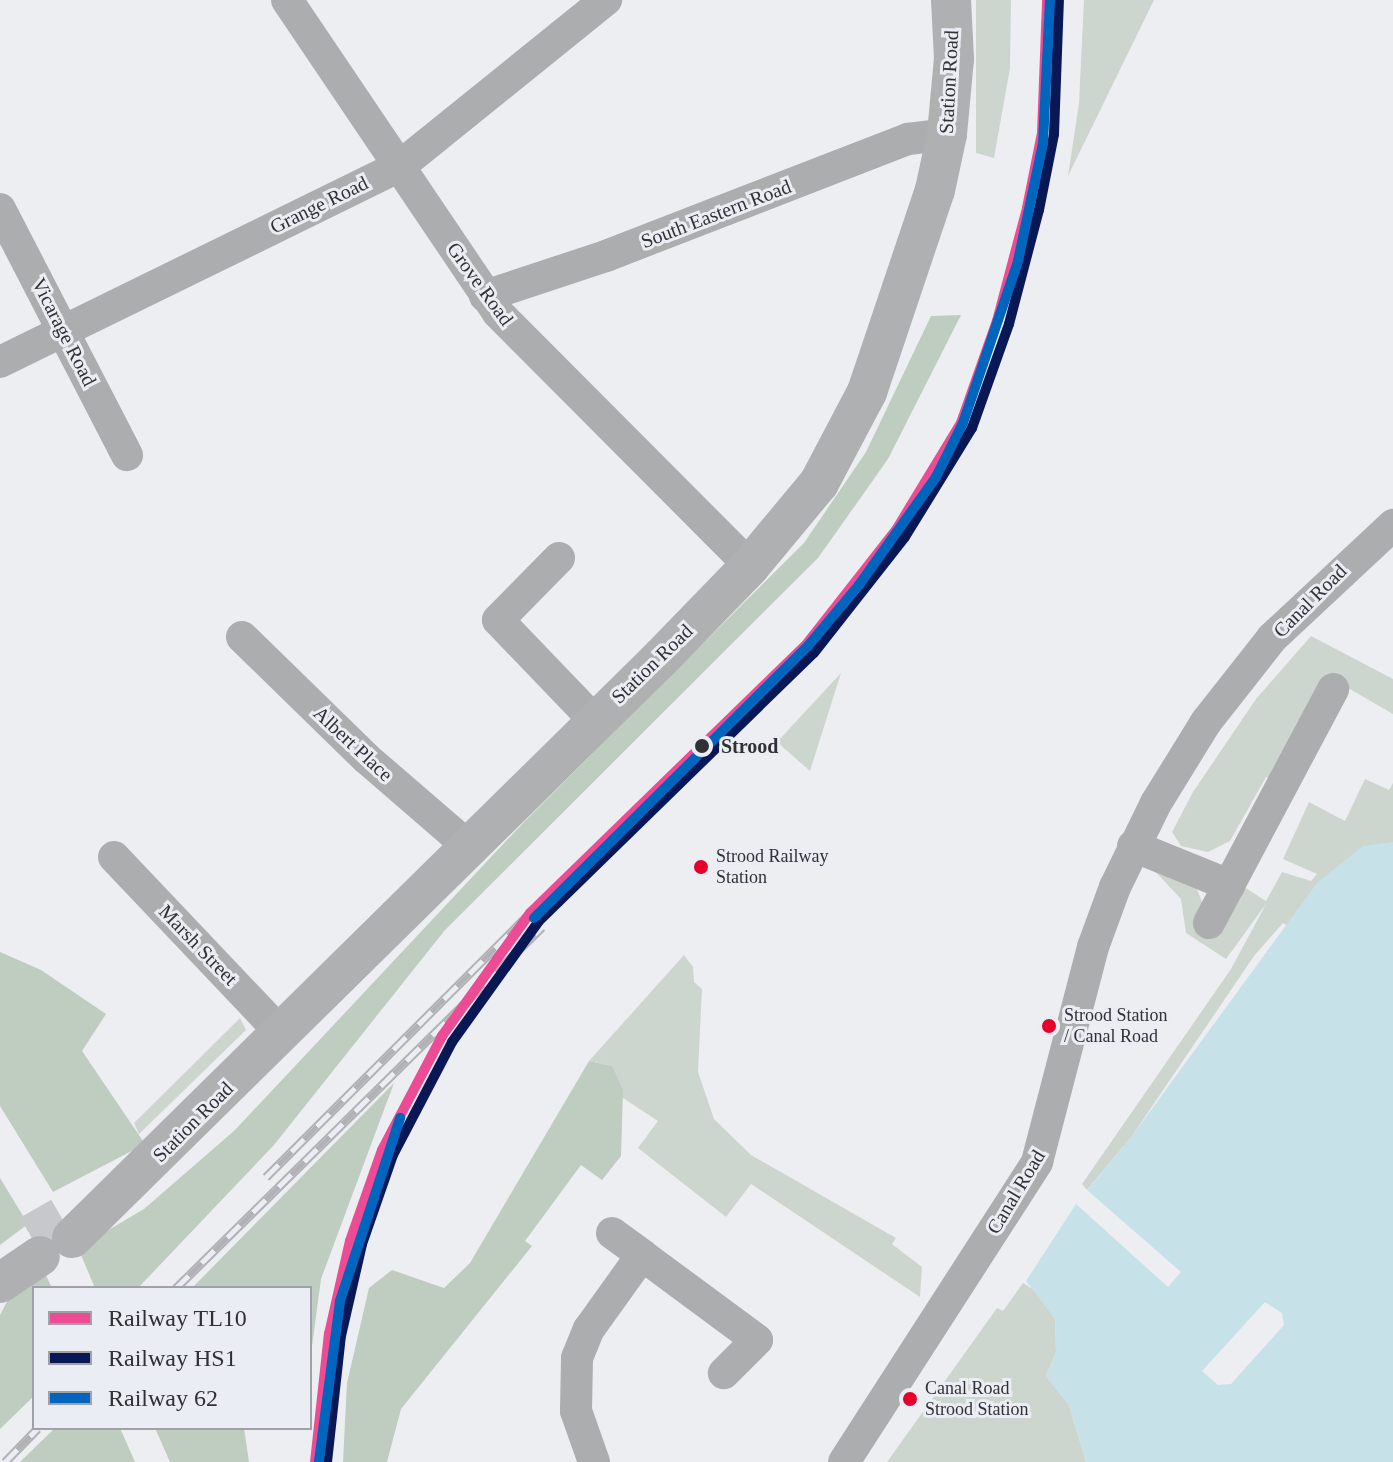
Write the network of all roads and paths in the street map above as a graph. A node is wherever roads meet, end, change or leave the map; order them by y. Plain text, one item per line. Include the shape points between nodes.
1 (287, 0) edge
2 (606, 0) edge
3 (951, 0) edge
4 (947, 134) junction
5 (400, 166) junction
6 (0, 209) edge
7 (485, 296) junction
8 (65, 330) junction
9 (0, 362) edge
10 (127, 455) dead end
11 (1393, 525) edge
12 (559, 558) dead end
13 (750, 566) junction
14 (242, 637) dead end
15 (1333, 689) dead end
16 (595, 721) junction
17 (1133, 846) junction
18 (469, 847) junction
19 (114, 857) dead end
20 (1229, 885) junction
21 (1209, 923) dead end
22 (282, 1034) junction
23 (612, 1233) dead end
24 (51, 1237) junction
25 (642, 1255) junction
26 (0, 1267) edge
27 (0, 1283) edge
28 (724, 1373) dead end
29 (594, 1462) edge
30 (844, 1462) edge

1 - 5 street, Grove Road
2 - 5 street, Grange Road
3 - 4 main road, Station Road via 954,59
4 - 7 street, South Eastern Road via 908,139 606,256
4 - 13 main road, Station Road via 919,243 858,413 819,483
5 - 7 street, Grove Road
5 - 8 street, Grange Road
6 - 8 street, Vicarage Road
7 - 13 street, Grove Road
8 - 9 street, Grange Road
8 - 10 street, Vicarage Road
11 - 17 street, Canal Road via 1304,604 1238,679 1174,773
12 - 16 street via 498,620
13 - 16 main road, Station Road
14 - 18 street, Albert Place via 366,758
15 - 20 street
16 - 18 main road, Station Road
17 - 20 street
17 - 30 street, Canal Road via 1085,971 1037,1162
18 - 22 main road, Station Road
19 - 22 street, Marsh Street
20 - 21 street
22 - 24 main road, Station Road via 118,1196
23 - 25 street
24 - 26 main road, Station Road via 14,1245
24 - 27 main road, Station Road
25 - 28 street via 757,1340
25 - 29 street via 586,1333 575,1366 576,1411

